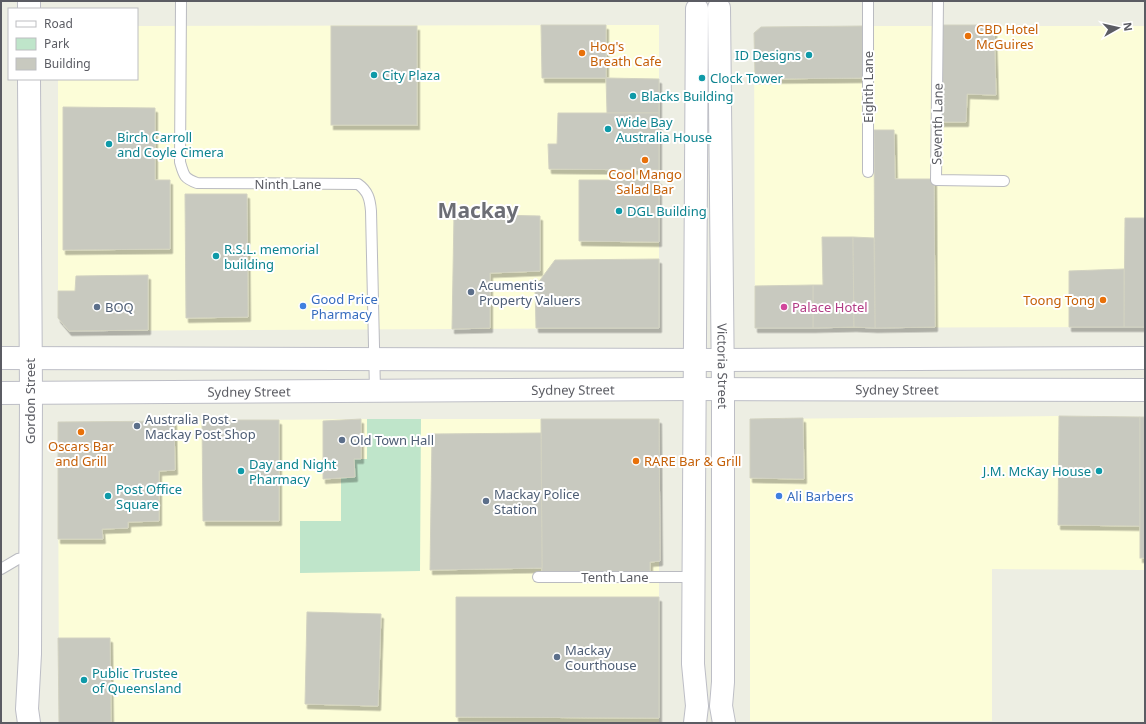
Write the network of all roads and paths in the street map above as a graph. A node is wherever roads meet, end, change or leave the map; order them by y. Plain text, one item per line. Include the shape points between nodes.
1 (181, 1) edge
2 (868, 1) edge
3 (938, 1) edge
4 (691, 5) edge
5 (724, 5) edge
6 (29, 80) edge
7 (868, 172) dead end
8 (1004, 181) dead end
9 (1, 358) edge
10 (1145, 358) edge
11 (30, 359) junction
12 (375, 359) junction
13 (695, 359) junction
14 (722, 360) junction
15 (694, 389) junction
16 (723, 390) junction
17 (1145, 390) edge
18 (375, 391) junction
19 (1, 393) edge
20 (31, 393) junction
21 (30, 557) junction
22 (1, 569) edge
23 (538, 577) dead end
24 (693, 577) junction
25 (29, 723) edge
26 (695, 723) edge
27 (724, 723) edge

1 - 12 lane, Ninth Lane via 180,162 184,176 197,183 358,184 365,190 370,199 371,211
2 - 7 lane, Eighth Lane
3 - 8 lane, Seventh Lane via 936,180
4 - 5 main road via 712,10
4 - 13 main road, Victoria Street
5 - 14 main road, Victoria Street
6 - 11 main road, Gordon Street
9 - 11 main road
10 - 14 main road
11 - 12 main road
11 - 20 main road, Gordon Street
12 - 13 main road
12 - 18 lane, Ninth Lane
13 - 14 main road
13 - 15 main road, Victoria Street
14 - 16 main road, Victoria Street
15 - 16 main road, Sydney Street
15 - 18 main road, Sydney Street
15 - 24 main road, Victoria Street
16 - 17 main road, Sydney Street
16 - 27 main road, Victoria Street via 721,706
18 - 20 main road, Sydney Street
19 - 20 main road, Sydney Street
20 - 21 main road, Gordon Street
21 - 22 lane
21 - 25 main road, Gordon Street via 27,709
23 - 24 lane, Tenth Lane
24 - 26 main road, Victoria Street via 693,670 697,706

